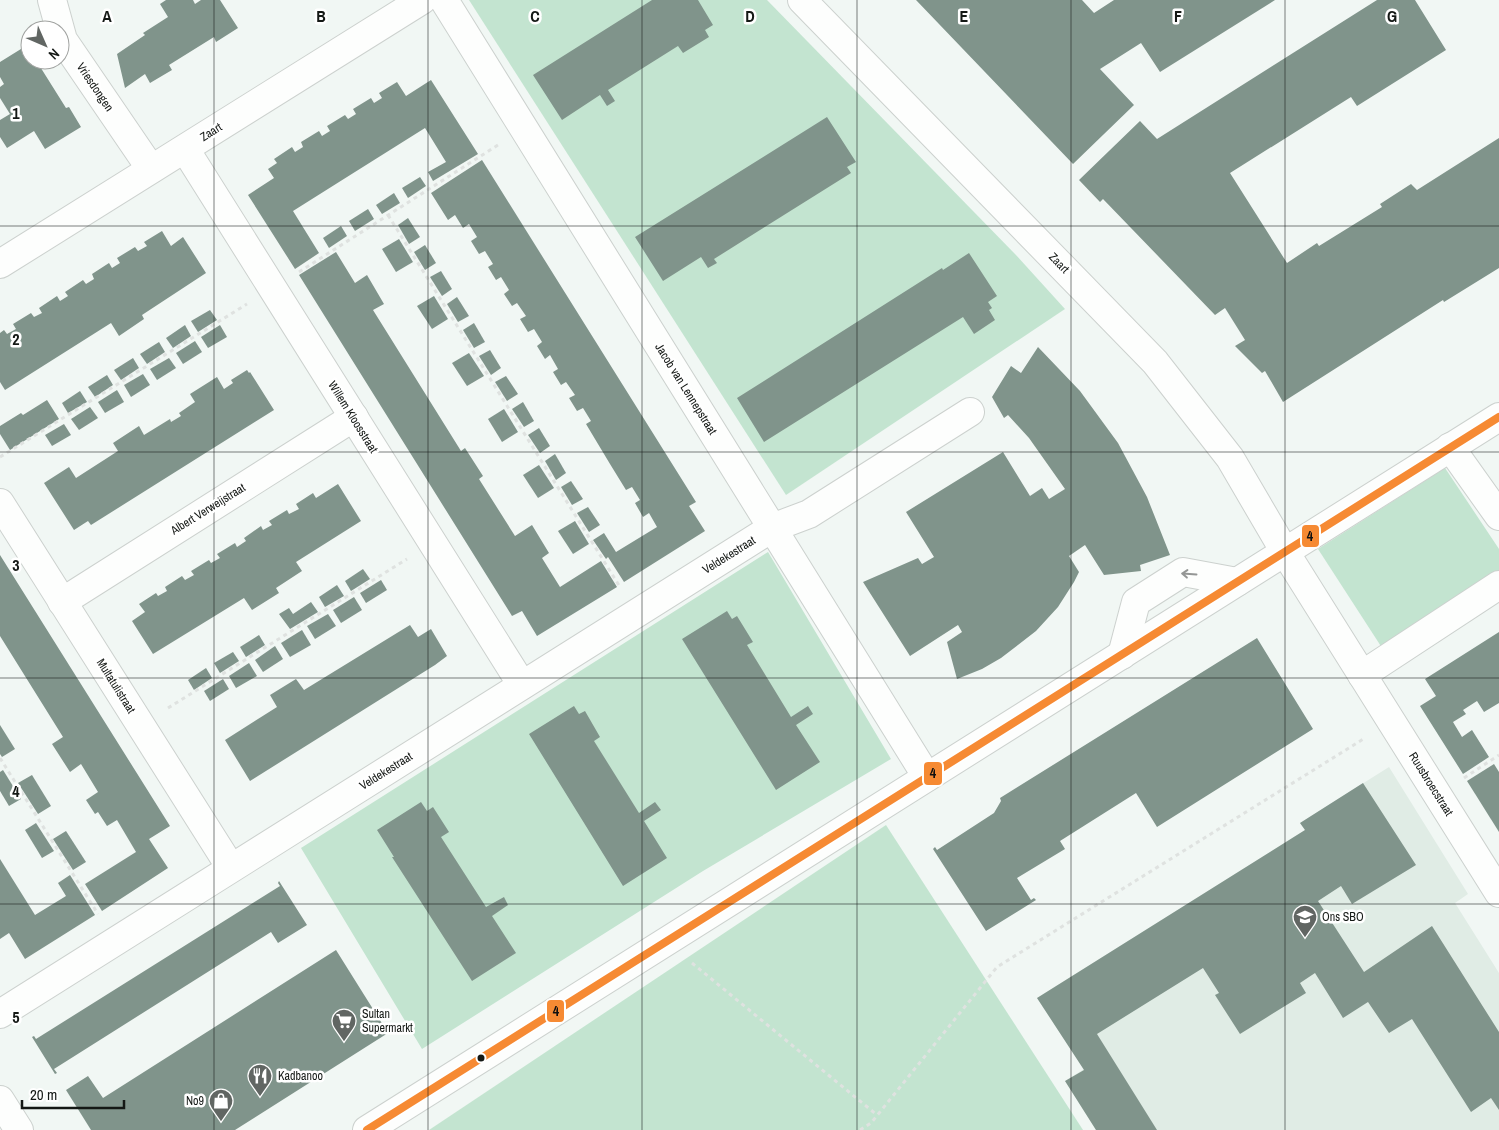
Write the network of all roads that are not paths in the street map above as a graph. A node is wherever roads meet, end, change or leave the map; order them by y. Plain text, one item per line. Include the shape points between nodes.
1 (52, 0) edge
2 (444, 0) edge
3 (802, 0) edge
4 (404, 4) edge
5 (185, 149) junction
6 (151, 169) junction
7 (0, 264) edge
8 (970, 412) dead end
9 (354, 417) junction
10 (1499, 417) edge
11 (1450, 447) junction
12 (0, 503) edge
13 (1499, 516) edge
14 (772, 528) junction
15 (1284, 552) junction
16 (1237, 582) junction
17 (1499, 585) edge
18 (62, 602) junction
19 (1122, 655) junction
20 (1362, 676) junction
21 (522, 685) junction
22 (927, 777) junction
23 (231, 868) junction
24 (1499, 893) edge
25 (0, 1014) edge
26 (0, 1100) edge
27 (19, 1130) edge
28 (368, 1130) edge

1 - 6 street, Vriesdongen via 63,40
2 - 14 street, Jacob van Lennepstraat
3 - 15 street, Zaart via 1155,362 1230,458
4 - 5 street, Zaart
5 - 6 street, Zaart
5 - 9 street, Willem Kloosstraat
6 - 7 street, Zaart
8 - 14 street via 809,514
9 - 18 street, Albert Verweijstraat
9 - 21 street, Willem Kloosstraat
10 - 11 street
11 - 13 street
11 - 15 street
12 - 18 street, Multatulistraat
14 - 21 street, Veldekestraat
14 - 22 street, Jacob van Lennepstraat
15 - 16 street
15 - 20 street, Ruusbroecstraat
16 - 19 street
16 -> 19 street via 1183,572 1175,577 1136,602
17 - 20 street
18 - 23 street, Multatulistraat
19 - 22 street
20 - 24 street, Ruusbroecstraat
21 - 23 street, Veldekestraat
22 - 28 street
23 - 25 street, Veldekestraat
26 - 27 street

